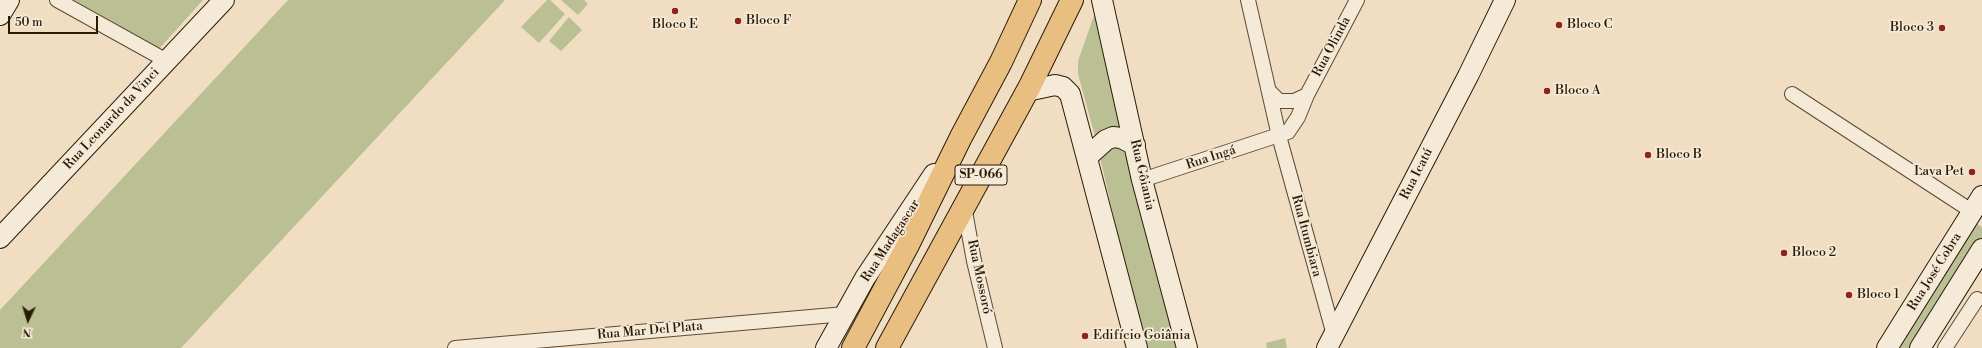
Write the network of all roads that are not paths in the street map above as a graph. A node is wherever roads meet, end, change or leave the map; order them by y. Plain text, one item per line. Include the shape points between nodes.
1 (8, 0) edge
2 (57, 0) edge
3 (224, 0) edge
4 (1030, 0) edge
5 (1072, 0) edge
6 (1102, 0) edge
7 (1248, 0) edge
8 (1358, 0) edge
9 (1505, 0) edge
10 (0, 16) edge
11 (167, 61) junction
12 (1027, 91) junction
13 (1268, 91) junction
14 (1792, 94) dead end
15 (1306, 95) junction
16 (1279, 136) junction
17 (961, 137) junction
18 (1135, 145) junction
19 (1087, 157) junction
20 (1142, 180) junction
21 (964, 206) junction
22 (1979, 209) edge
23 (0, 238) edge
24 (908, 243) junction
25 (1982, 250) edge
26 (937, 259) junction
27 (1977, 299) dead end
28 (845, 314) junction
29 (1330, 341) edge
30 (555, 344) edge
31 (454, 348) edge
32 (826, 348) edge
33 (852, 348) edge
34 (887, 348) edge
35 (995, 348) edge
36 (1137, 348) edge
37 (1187, 348) edge
38 (1887, 348) edge
39 (1920, 348) edge
40 (1945, 348) edge

1 - 10 street
2 - 11 street
3 - 11 street, Rua Leonardo da Vinci
4 - 17 main road, SP-066
5 - 12 main road, SP-066
6 - 18 street, Rua Gôiania
7 - 13 street
8 - 15 street, Rua Olinda
9 - 29 street, Rua Icatú
11 - 23 street, Rua Leonardo da Vinci
12 - 19 street via 1054,85 1063,87 1070,94
12 - 21 main road, SP-066
13 - 15 street via 1279,101 1294,101
13 - 16 street, Rua Itumbiara
14 - 22 street
15 - 16 street, Rua Olinda via 1294,124 1288,132
16 - 20 street, Rua Ingá
16 - 29 street, Rua Itumbiara
17 - 24 main road, SP-066
17 - 28 street, Rua Madagascar via 865,278
18 - 19 street via 1113,137
18 - 20 street, Rua Gôiania
19 - 36 street
20 - 37 street, Rua Gôiania
21 - 26 main road, SP-066
21 - 35 street, Rua Mossoró
22 - 38 street, Rua José Cobra
24 - 26 main road via 922,254
24 - 33 main road, SP-066
25 - 39 street
26 - 34 main road, SP-066
27 - 40 street
28 - 30 street, Rua Mar Del Plata
28 - 32 street, Rua Madagascar
30 - 31 street, Rua Mar Del Plata

